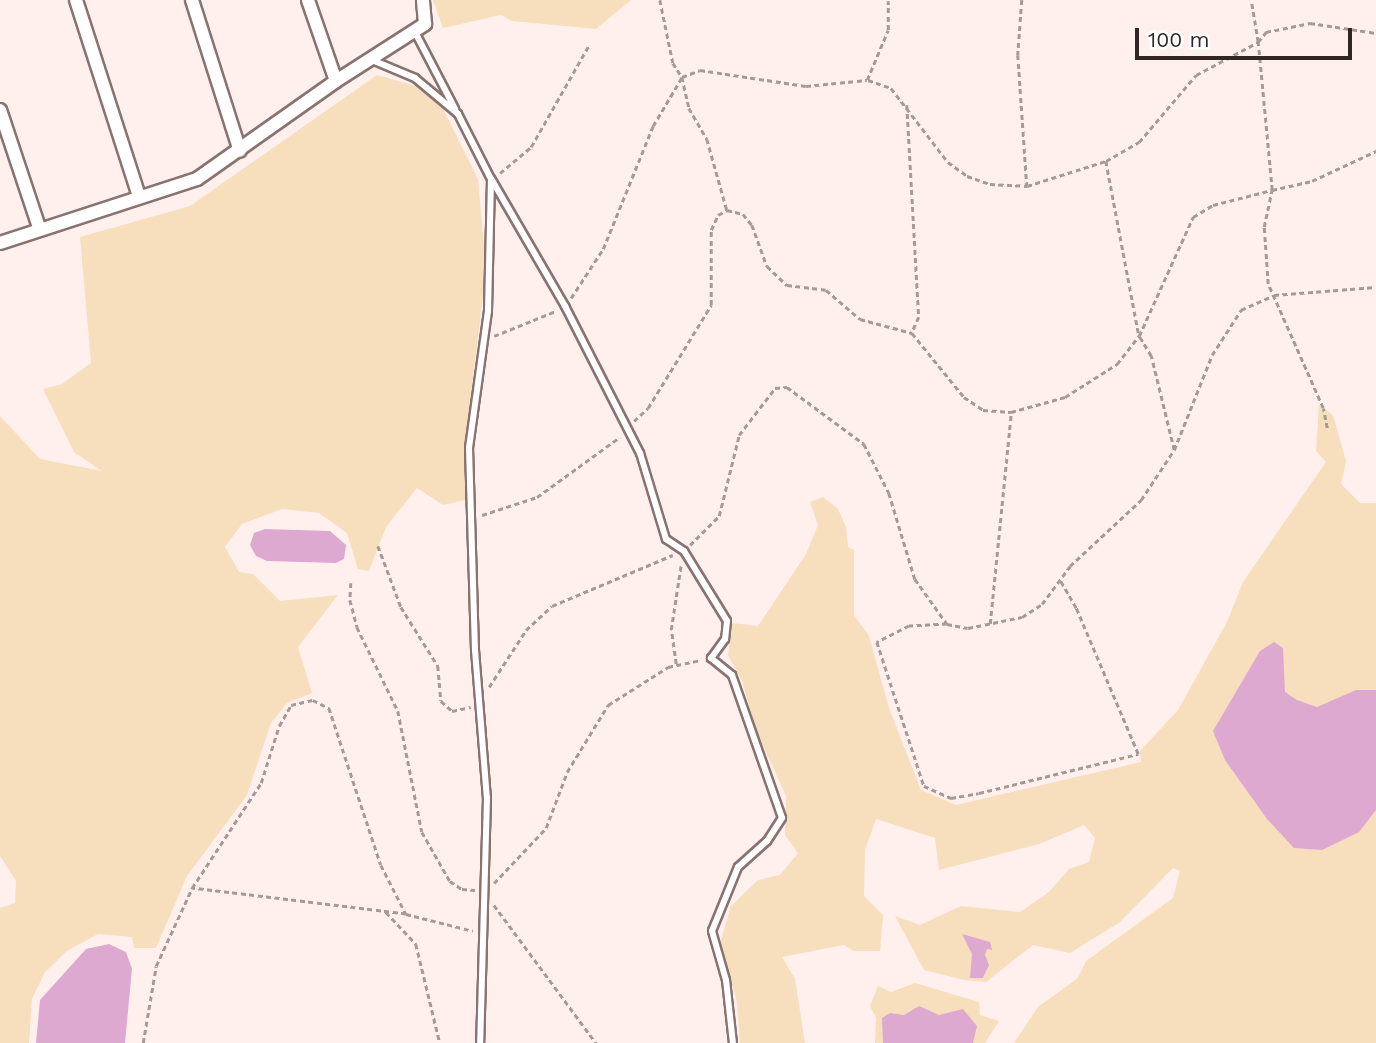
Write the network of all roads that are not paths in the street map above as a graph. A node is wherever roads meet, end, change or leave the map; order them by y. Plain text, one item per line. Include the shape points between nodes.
1 (76, 0) edge
2 (192, 0) edge
3 (309, 0) edge
4 (423, 0) edge
5 (414, 29) junction
6 (372, 60) junction
7 (336, 81) junction
8 (0, 110) edge
9 (458, 114) junction
10 (240, 150) junction
11 (491, 178) junction
12 (139, 196) junction
13 (40, 230) junction
14 (0, 243) edge
15 (480, 1043) edge
16 (733, 1043) edge

1 - 12 street
2 - 10 street
3 - 7 street
4 - 5 street via 425,24
5 - 6 street
5 - 9 lane
6 - 7 street
6 - 9 lane via 415,78
7 - 10 street
8 - 13 street
9 - 11 lane
10 - 12 street via 197,180
11 - 15 lane via 488,311 469,449 487,798
11 - 16 lane via 565,306 640,453 666,539 684,551 727,621 724,639 711,658 732,675 782,818 767,841 738,867 712,931 726,980
12 - 13 street
13 - 14 street

